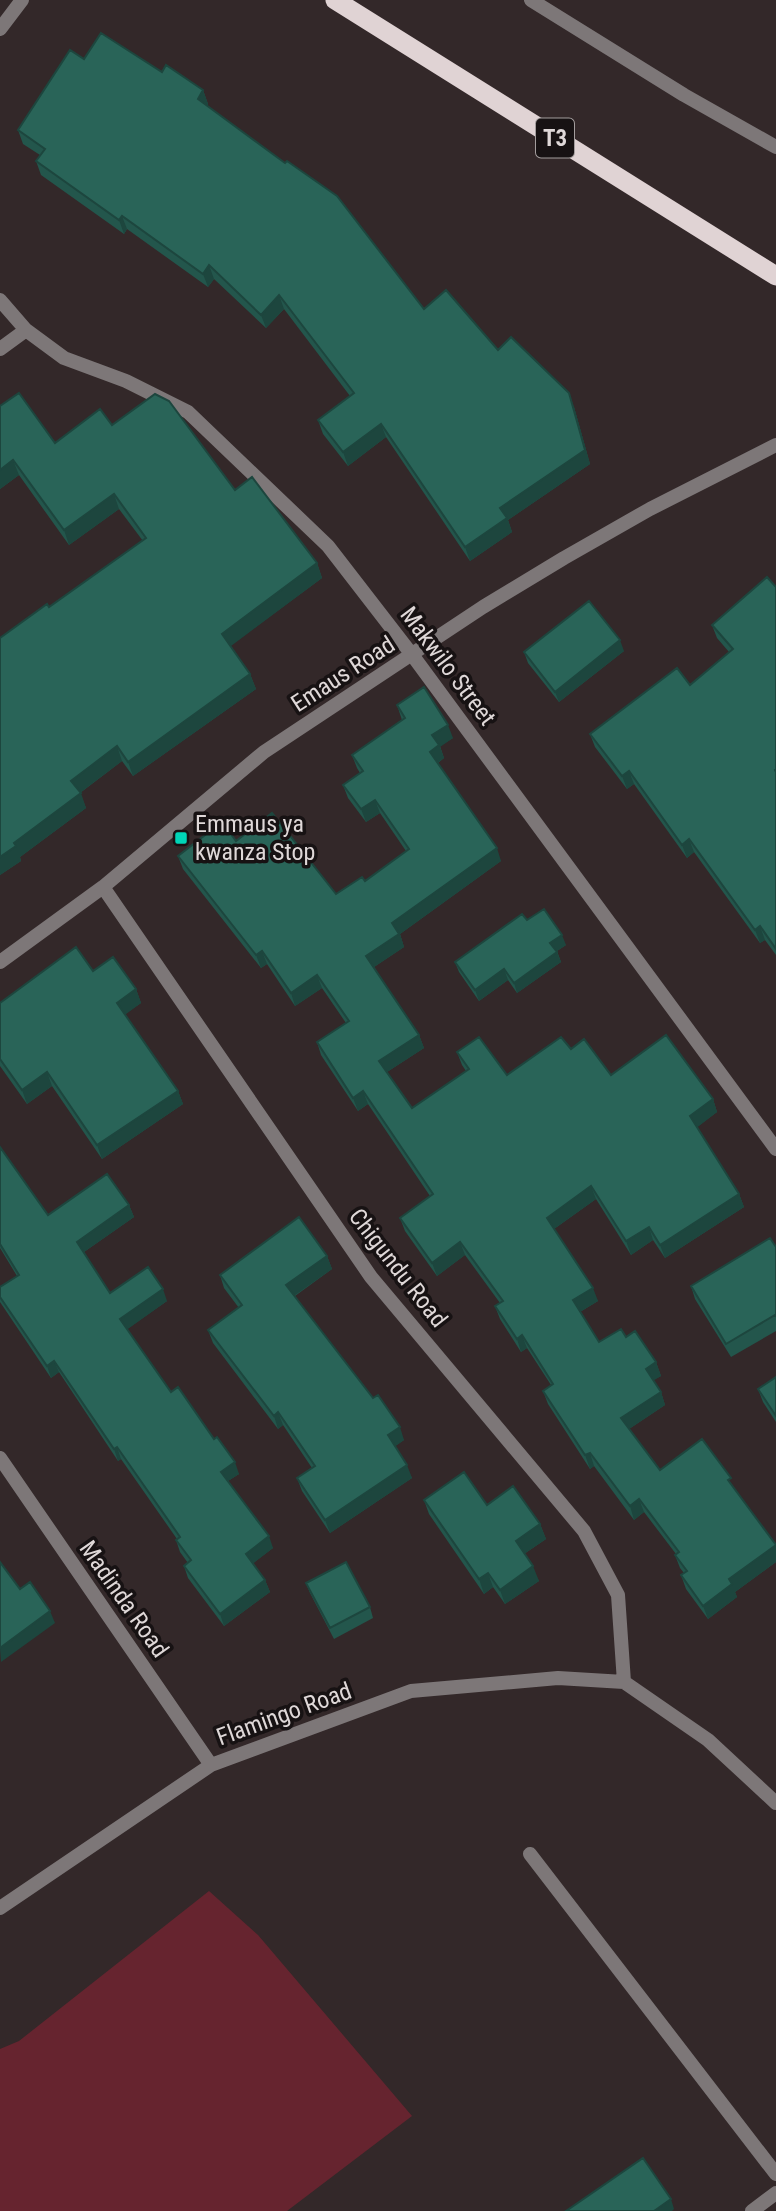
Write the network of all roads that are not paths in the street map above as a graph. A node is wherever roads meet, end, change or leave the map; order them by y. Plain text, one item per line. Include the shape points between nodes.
1 (22, 0) edge
2 (335, 0) edge
3 (531, 0) edge
4 (0, 29) edge
5 (776, 147) edge
6 (776, 276) edge
7 (0, 300) edge
8 (26, 330) junction
9 (0, 348) edge
10 (776, 445) edge
11 (413, 656) junction
12 (103, 887) junction
13 (0, 962) edge
14 (776, 1149) edge
15 (0, 1458) edge
16 (624, 1682) junction
17 (211, 1765) junction
18 (776, 1803) edge
19 (530, 1854) dead end
20 (0, 1908) edge
21 (776, 2175) edge
22 (776, 2193) edge
23 (752, 2211) edge

1 - 4 street
2 - 6 highway, T3
3 - 5 street
7 - 8 street, Makwilo Street
8 - 9 street
8 - 11 street, Makwilo Street via 64,358 126,381 188,412 328,546
10 - 11 street, Emaus Road via 564,558
11 - 12 street, Emaus Road via 264,752
11 - 14 street, Makwilo Street
12 - 13 street, Emaus Road
12 - 16 street, Chigundu Road via 371,1277 584,1531 618,1595
15 - 17 street, Madinda Road
16 - 17 street, Flamingo Road via 558,1678 411,1691
16 - 18 street via 708,1740
17 - 20 street, Flamingo Road
19 - 21 street
22 - 23 street

